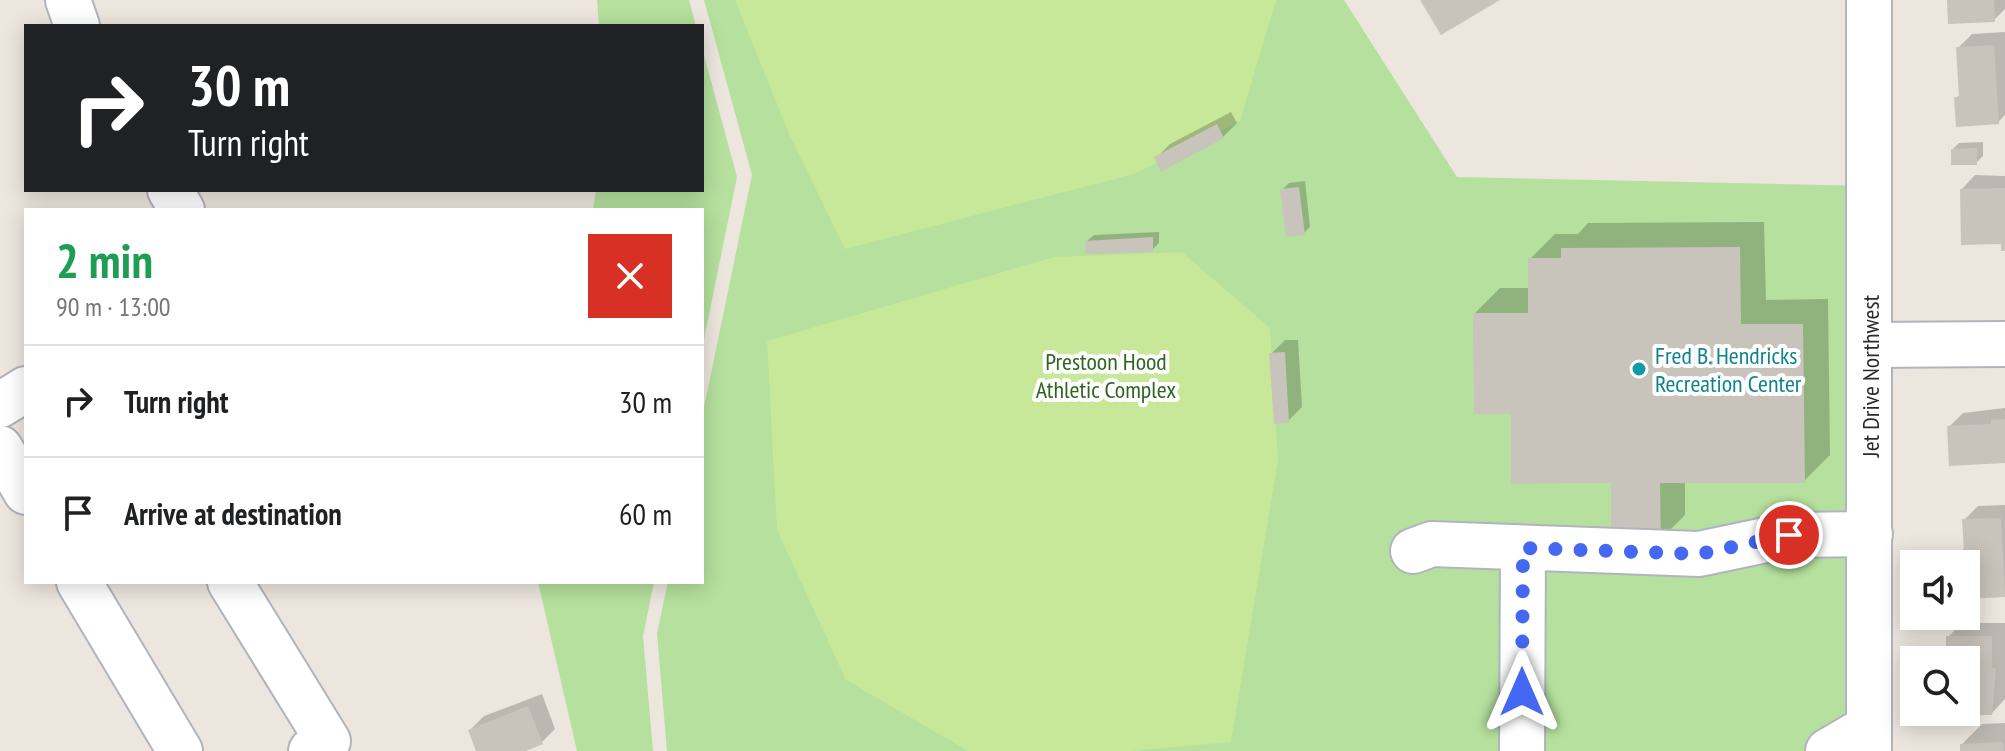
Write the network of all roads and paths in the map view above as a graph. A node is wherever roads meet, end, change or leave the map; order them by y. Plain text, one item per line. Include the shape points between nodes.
1 (68, 0) edge
2 (1869, 0) edge
3 (76, 24) edge
4 (2005, 344) edge
5 (1869, 345) junction
6 (24, 390) edge
7 (0, 405) edge
8 (0, 448) edge
9 (24, 490) edge
10 (24, 495) edge
11 (0, 505) edge
12 (1870, 534) junction
13 (1523, 548) junction
14 (1413, 551) dead end
15 (80, 584) edge
16 (231, 584) edge
17 (1869, 739) edge
18 (180, 751) edge
19 (311, 751) edge
20 (1522, 751) edge
21 (1828, 751) edge

1 - 3 street
2 - 5 street, Jet Drive Northwest
4 - 5 street
5 - 12 street, Jet Drive Northwest
6 - 7 street
8 - 9 street
10 - 11 street
12 - 13 street via 1789,535 1699,554
12 - 17 street, Jet Drive Northwest
13 - 14 street via 1432,544
13 - 20 street
15 - 18 street
16 - 19 street via 328,741
17 - 21 street

